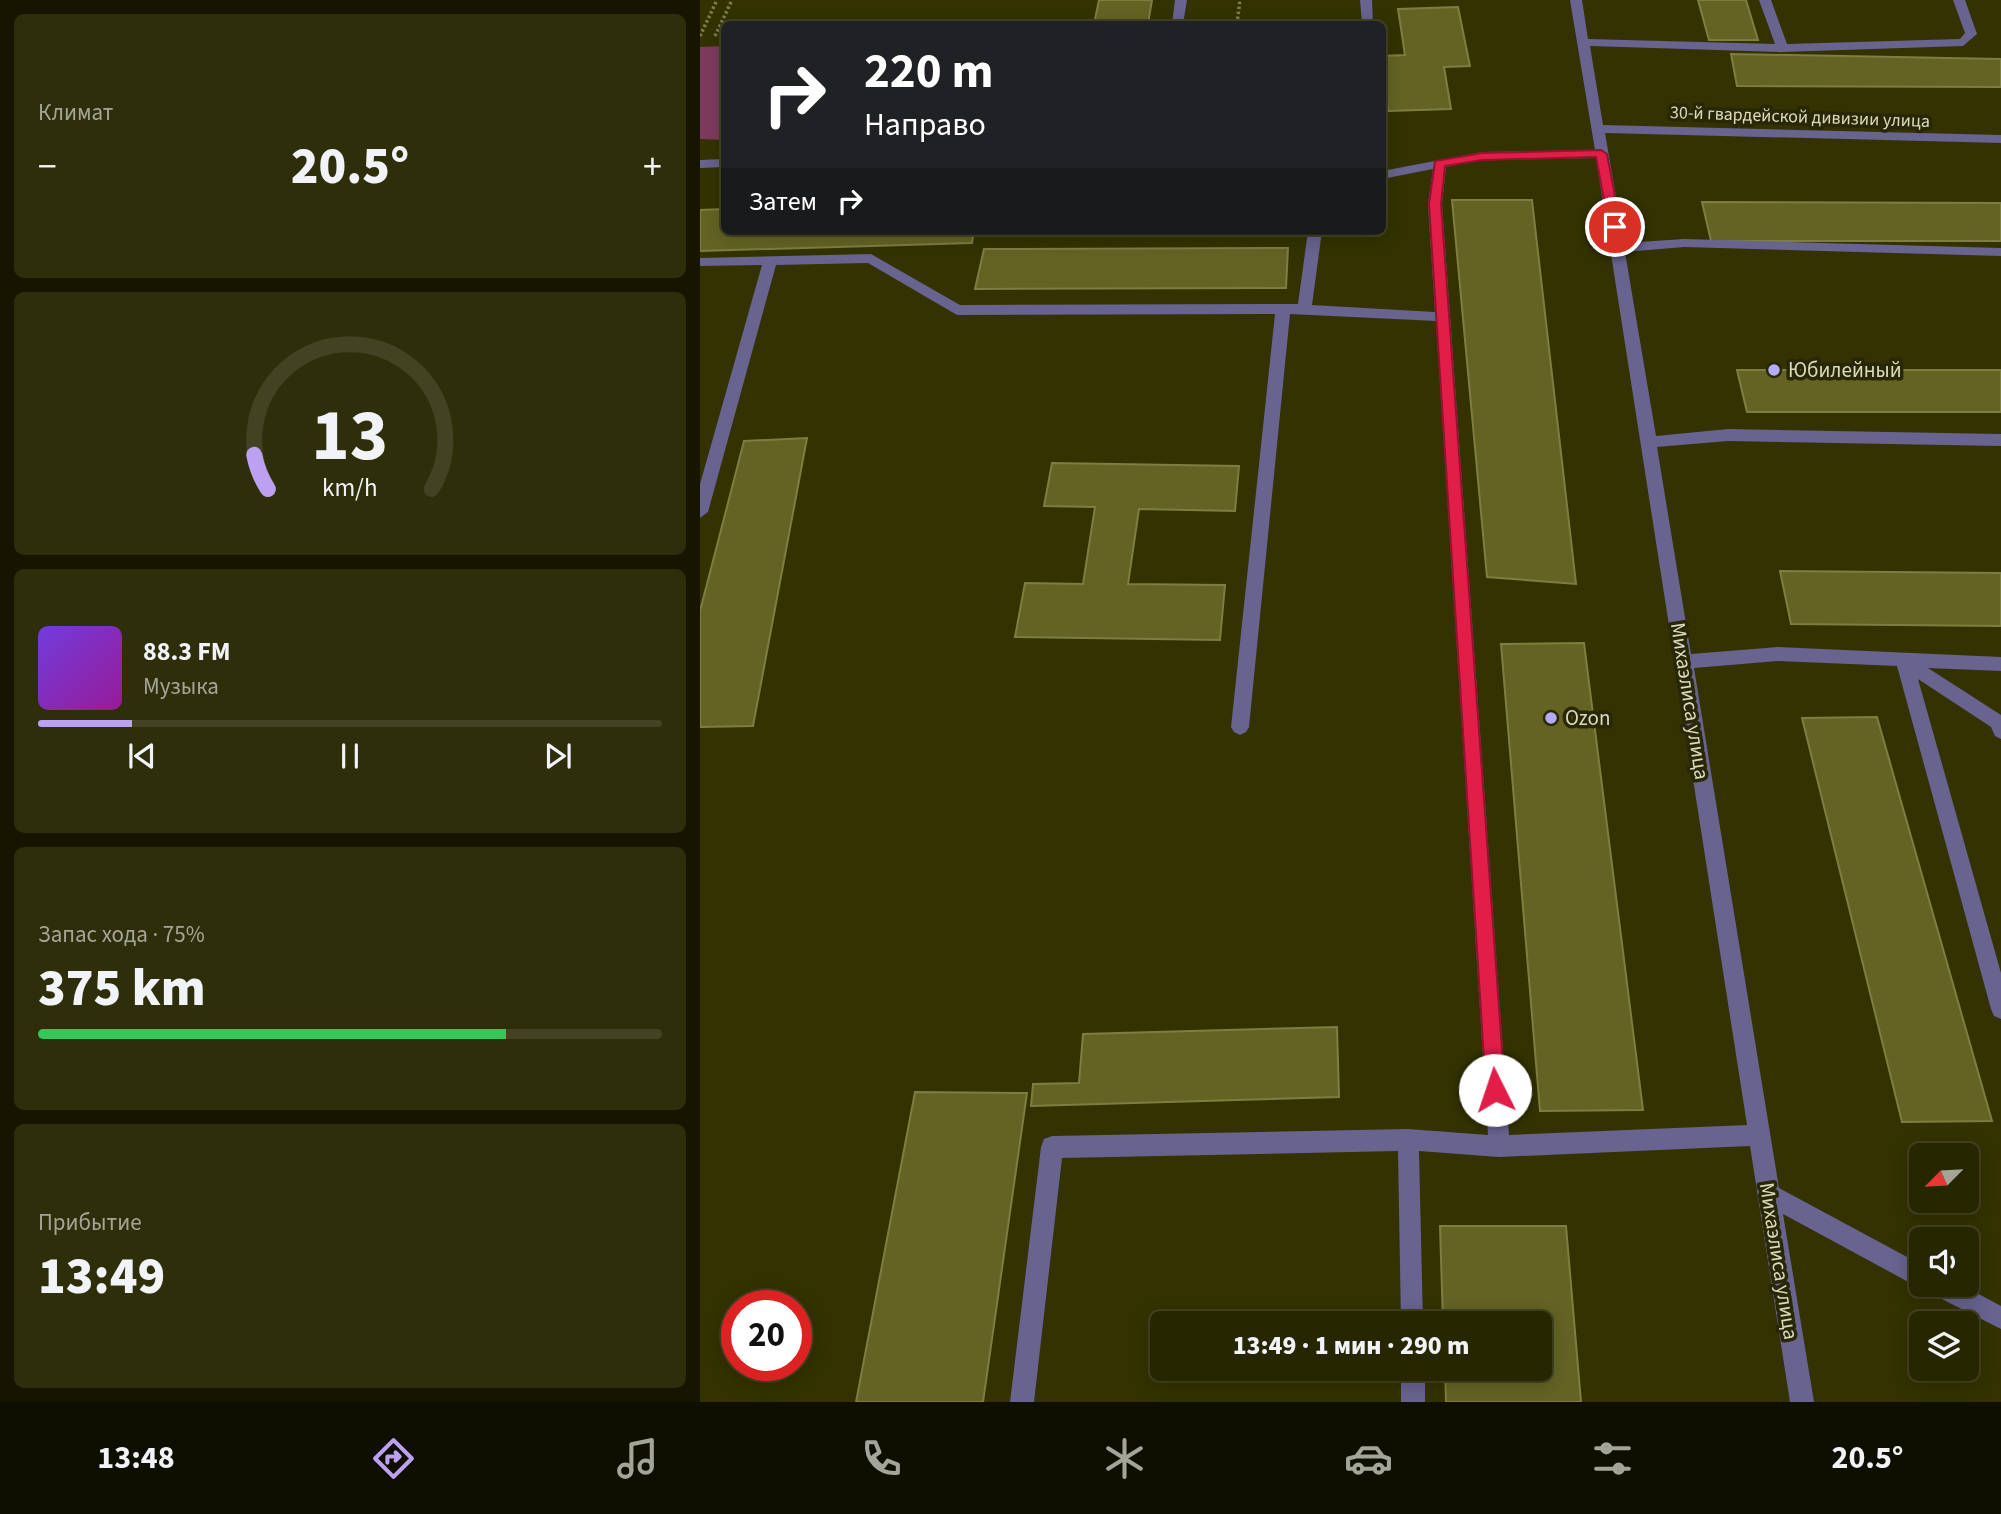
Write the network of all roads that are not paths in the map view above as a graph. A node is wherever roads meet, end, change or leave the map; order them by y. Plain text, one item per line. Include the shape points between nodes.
1 (1181, 0) edge
2 (1366, 0) edge
3 (1576, 0) edge
4 (1765, 0) edge
5 (1959, 0) edge
6 (1178, 21) edge
7 (1368, 21) edge
8 (1583, 42) junction
9 (1782, 48) junction
10 (1597, 129) junction
11 (2001, 139) edge
12 (1601, 154) junction
13 (721, 163) edge
14 (1440, 163) junction
15 (700, 164) edge
16 (1386, 174) edge
17 (1314, 235) edge
18 (1618, 248) junction
19 (2001, 252) edge
20 (770, 260) junction
21 (700, 262) edge
22 (1283, 309) junction
23 (1304, 309) junction
24 (1443, 317) junction
25 (2001, 440) edge
26 (1649, 442) junction
27 (700, 512) edge
28 (1684, 662) junction
29 (1904, 662) junction
30 (2001, 664) edge
31 (2000, 725) edge
32 (1240, 727) dead end
33 (2001, 1009) edge
34 (1759, 1135) junction
35 (1408, 1140) junction
36 (1499, 1146) junction
37 (1769, 1195) junction
38 (1909, 1270) edge
39 (1961, 1297) edge
40 (1412, 1311) edge
41 (2001, 1318) edge
42 (1413, 1381) edge
43 (1022, 1402) edge
44 (1413, 1402) edge
45 (1802, 1402) edge

1 - 6 street
2 - 7 street
3 - 8 street, Михаэлиса улица
4 - 9 street
5 - 9 street via 1970,34 1963,42
8 - 9 street
8 - 10 street, Михаэлиса улица
10 - 11 street, 30-й гвардейской дивизии улица
10 - 12 street, Михаэлиса улица
12 - 14 street via 1482,156
12 - 18 street, Михаэлиса улица
13 - 15 street
14 - 16 street
14 - 24 street via 1435,204
17 - 23 street
18 - 19 street via 1684,243
18 - 26 street, Михаэлиса улица
20 - 21 street
20 - 22 street via 871,258 957,310
20 - 27 street
22 - 23 street
22 - 32 street
23 - 24 street
24 - 36 street
25 - 26 street via 1728,435
26 - 28 street, Михаэлиса улица
28 - 29 street via 1777,654
28 - 34 street, Михаэлиса улица
29 - 30 street
29 - 31 street
29 - 33 street
34 - 36 street
34 - 37 street, Михаэлиса улица
35 - 36 street
35 - 40 street
35 - 43 street via 1052,1147
37 - 38 street
37 - 45 street, Михаэлиса улица
39 - 41 street
42 - 44 street

